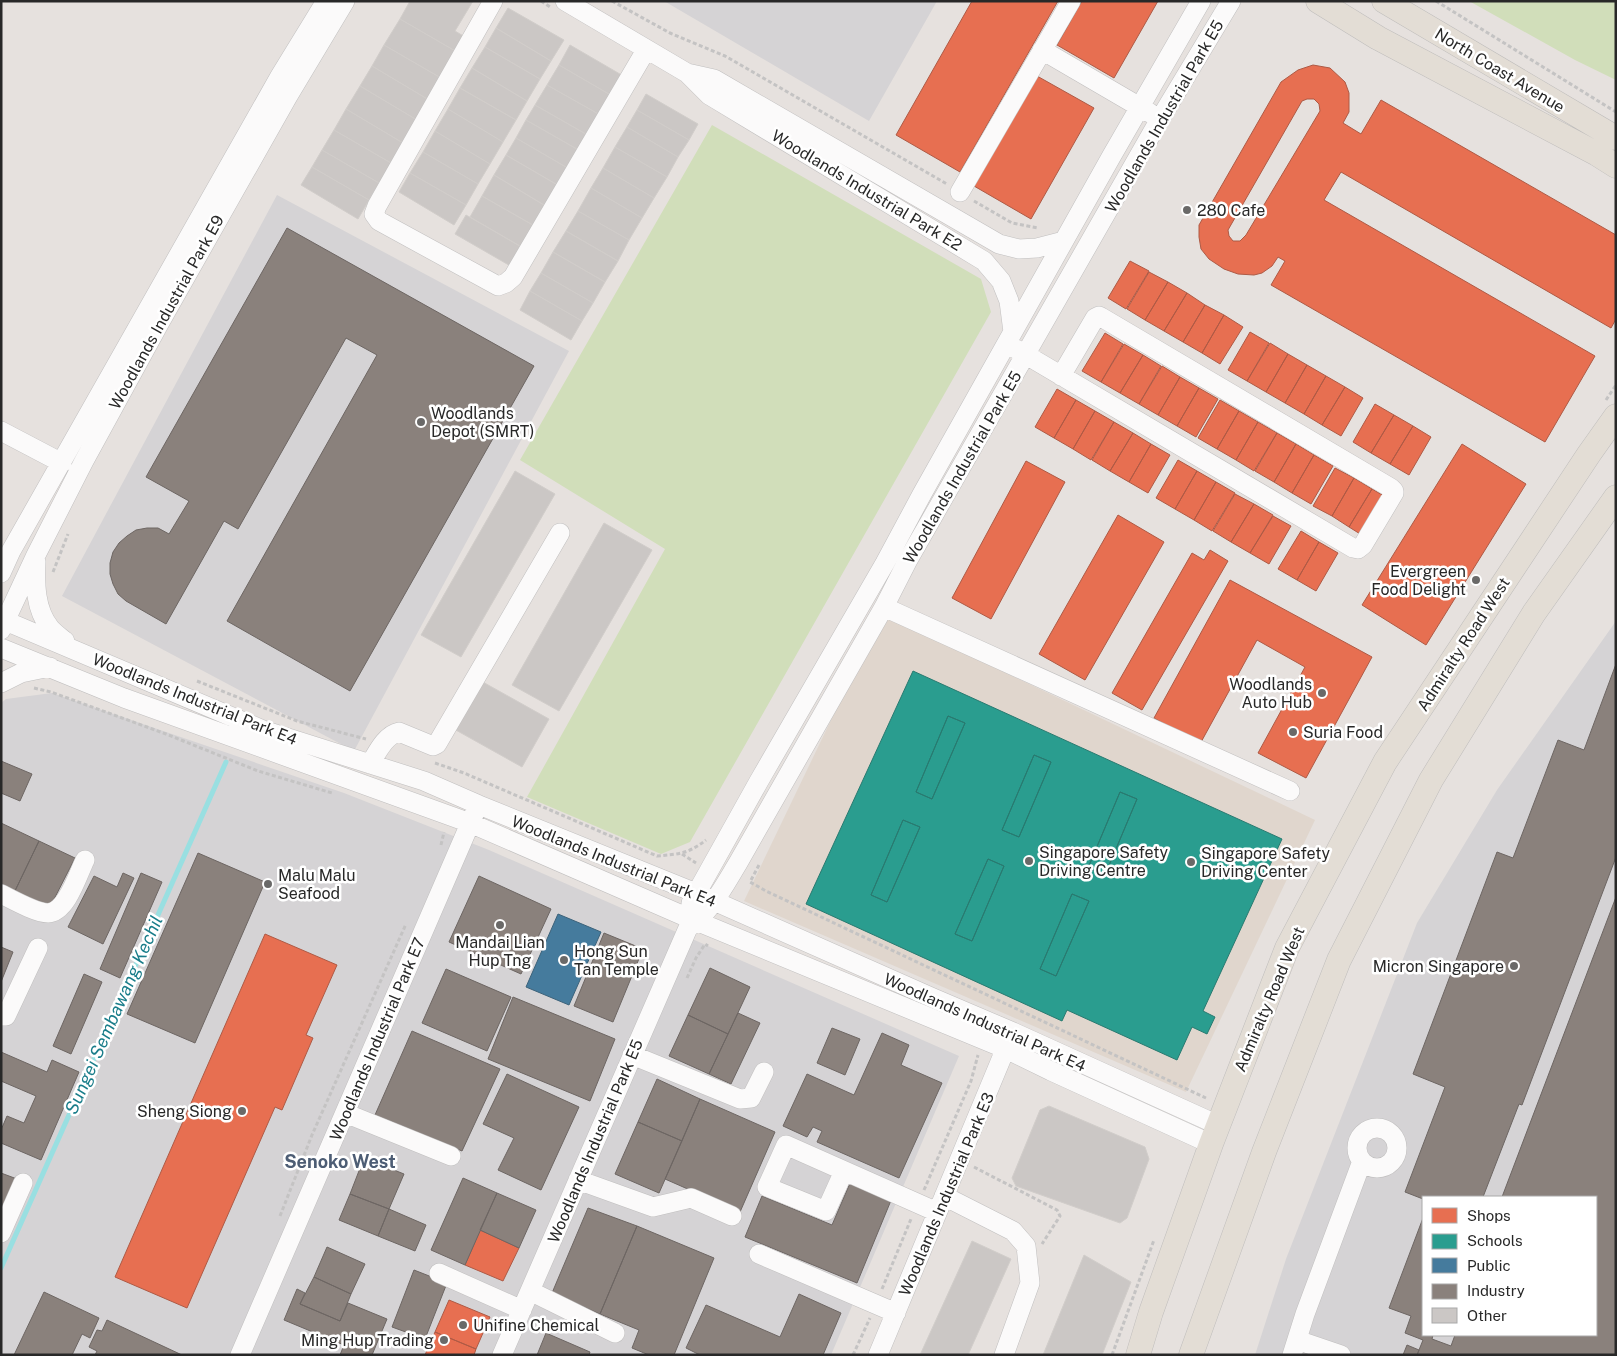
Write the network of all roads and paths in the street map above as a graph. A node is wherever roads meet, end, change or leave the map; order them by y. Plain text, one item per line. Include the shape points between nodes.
1 (326, 1) edge
2 (344, 1) edge
3 (493, 1) edge
4 (541, 1) edge
5 (612, 1) edge
6 (1071, 1) edge
7 (1201, 1) edge
8 (1231, 1) edge
9 (1318, 1) edge
10 (1384, 1) edge
11 (1436, 1) edge
12 (561, 6) edge
13 (646, 50) junction
14 (1042, 50) junction
15 (725, 56) dead end
16 (687, 73) junction
17 (1140, 107) junction
18 (1616, 112) edge
19 (1160, 119) junction
20 (1616, 138) edge
21 (1111, 158) junction
22 (1616, 166) edge
23 (1131, 169) junction
24 (960, 192) dead end
25 (1064, 241) junction
26 (1010, 338) junction
27 (1026, 355) junction
28 (1061, 376) junction
29 (111, 393) junction
30 (1616, 416) edge
31 (1, 431) edge
32 (62, 463) junction
33 (1616, 497) edge
34 (69, 531) dead end
35 (560, 533) dead end
36 (36, 555) junction
37 (6, 556) edge
38 (1, 572) edge
39 (52, 577) dead end
40 (884, 606) junction
41 (3, 623) edge
42 (1, 648) edge
43 (74, 650) junction
44 (50, 668) junction
45 (191, 679) dead end
46 (1, 683) edge
47 (29, 687) dead end
48 (383, 744) junction
49 (428, 760) dead end
50 (370, 764) junction
51 (1290, 791) dead end
52 (333, 793) dead end
53 (479, 805) junction
54 (470, 823) junction
55 (436, 827) dead end
56 (542, 831) junction
57 (707, 839) dead end
58 (440, 847) dead end
59 (533, 851) junction
60 (762, 859) dead end
61 (84, 860) dead end
62 (639, 871) junction
63 (629, 892) junction
64 (696, 893) junction
65 (1, 894) edge
66 (713, 901) junction
67 (758, 921) junction
68 (690, 922) junction
69 (406, 924) dead end
70 (749, 942) junction
71 (38, 948) dead end
72 (713, 948) dead end
73 (862, 967) junction
74 (684, 984) dead end
75 (854, 986) junction
76 (929, 1007) junction
77 (1, 1016) edge
78 (1009, 1041) junction
79 (972, 1050) dead end
80 (632, 1055) junction
81 (764, 1072) dead end
82 (1206, 1098) dead end
83 (345, 1113) junction
84 (1214, 1134) junction
85 (452, 1156) dead end
86 (977, 1158) dead end
87 (1362, 1161) dead end
88 (844, 1171) dead end
89 (578, 1180) junction
90 (23, 1183) dead end
91 (918, 1204) junction
92 (940, 1204) junction
93 (732, 1216) dead end
94 (277, 1223) dead end
95 (1, 1233) edge
96 (759, 1254) dead end
97 (1029, 1265) junction
98 (439, 1273) dead end
99 (530, 1291) junction
100 (876, 1304) junction
101 (522, 1310) junction
102 (896, 1313) junction
103 (615, 1333) dead end
104 (1294, 1347) edge
105 (1146, 1348) edge
106 (1189, 1350) edge
107 (240, 1355) edge
108 (502, 1355) edge
109 (853, 1355) edge
110 (878, 1355) edge
111 (1004, 1355) edge
112 (1341, 1355) edge

1 - 29 street, Woodlands Industrial Park E9 via 280,76
2 - 29 street, Woodlands Industrial Park E9 via 158,324
3 - 13 street via 374,214 379,221 498,286 513,277
4 - 12 path
5 - 15 path via 670,33
6 - 14 street
7 - 17 street, Woodlands Industrial Park E5
8 - 19 street, Woodlands Industrial Park E5
9 - 22 main road, North Coast Avenue via 1378,38
10 - 20 main road, North Coast Avenue
11 - 18 path
12 - 13 street, Woodlands Industrial Park E2
13 - 16 street, Woodlands Industrial Park E2
14 - 17 street
14 - 24 street
16 - 25 street, Woodlands Industrial Park E2 via 714,79 999,244 1019,249
16 - 26 street, Woodlands Industrial Park E2 via 709,95 984,261 1001,281 1009,301
17 - 19 street
17 - 21 street, Woodlands Industrial Park E5
19 - 23 street, Woodlands Industrial Park E5
21 - 23 street
21 - 25 street, Woodlands Industrial Park E5
23 - 27 street, Woodlands Industrial Park E5
25 - 26 street, Woodlands Industrial Park E5
26 - 27 street
26 - 64 street, Woodlands Industrial Park E5
27 - 28 street
27 - 40 street, Woodlands Industrial Park E5
28 - 28 street via 1095,318 1101,317 1391,488 1394,493 1363,545 1353,548
29 - 32 street, Woodlands Industrial Park E9
29 - 36 street, Woodlands Industrial Park E9 via 84,461
30 - 84 main road, Admiralty Road West via 1385,762 1288,948
31 - 32 street
32 - 37 street, Woodlands Industrial Park E9
33 - 106 main road via 1534,613 1431,780 1339,960
34 - 39 path
35 - 48 street via 437,744 433,746 399,732 393,733
36 - 41 street, Woodlands Industrial Park E9
36 - 43 street via 36,593 40,611 51,629
37 - 38 street, Woodlands Industrial Park E9
40 - 51 street
40 - 66 street, Woodlands Industrial Park E5 via 738,863
41 - 43 street, Woodlands Industrial Park E4
42 - 44 street, Woodlands Industrial Park E4
43 - 50 street, Woodlands Industrial Park E4 via 263,730
44 - 46 street via 21,673
44 - 54 street, Woodlands Industrial Park E4 via 124,698
45 - 48 path via 297,721
47 - 52 path via 69,698 258,771
48 - 50 street
49 - 57 path via 657,856 682,854
50 - 53 street, Woodlands Industrial Park E4 via 424,781
53 - 54 street, Woodlands Industrial Park E7
53 - 56 street, Woodlands Industrial Park E4
54 - 59 street, Woodlands Industrial Park E4
54 - 83 street, Woodlands Industrial Park E7
55 - 58 path via 445,832
56 - 59 street
56 - 62 street, Woodlands Industrial Park E4
59 - 63 street, Woodlands Industrial Park E4
60 - 82 path via 750,882 766,891
61 - 65 street via 67,899 50,913
62 - 63 street
62 - 64 street, Woodlands Industrial Park E4
63 - 68 street, Woodlands Industrial Park E4
64 - 66 street, Woodlands Industrial Park E4
64 - 68 street, Woodlands Industrial Park E5
66 - 67 street, Woodlands Industrial Park E4
66 - 68 street, Woodlands Industrial Park E5
67 - 70 street
67 - 73 street, Woodlands Industrial Park E4
68 - 70 street, Woodlands Industrial Park E4
68 - 80 street, Woodlands Industrial Park E5
69 - 94 path via 312,1135
70 - 75 street, Woodlands Industrial Park E4
71 - 77 street via 6,1016
72 - 74 path via 705,944
73 - 75 street
73 - 76 street, Woodlands Industrial Park E4
75 - 76 street, Woodlands Industrial Park E4
76 - 78 street, Woodlands Industrial Park E4
78 - 84 street, Woodlands Industrial Park E4 via 1051,1072
78 - 92 street, Woodlands Industrial Park E3
79 - 91 path via 979,1053 971,1081
80 - 81 street via 740,1099 751,1098
80 - 89 street, Woodlands Industrial Park E5
83 - 85 street
83 - 107 street, Woodlands Industrial Park E7
84 - 105 main road, Admiralty Road West
86 - 97 path via 973,1167 1057,1210 1060,1216
87 - 104 street
88 - 91 street
89 - 93 street via 653,1207 692,1198
89 - 99 street, Woodlands Industrial Park E5
90 - 95 street
91 - 92 street
91 - 100 path
92 - 97 street via 1014,1231 1026,1246
92 - 102 street, Woodlands Industrial Park E3
96 - 100 street
97 - 111 street via 1030,1283
98 - 101 street
99 - 101 street, Woodlands Industrial Park E5
99 - 103 street
100 - 102 street
100 - 109 path
101 - 108 street, Woodlands Industrial Park E5
102 - 110 street, Woodlands Industrial Park E3
104 - 112 street

